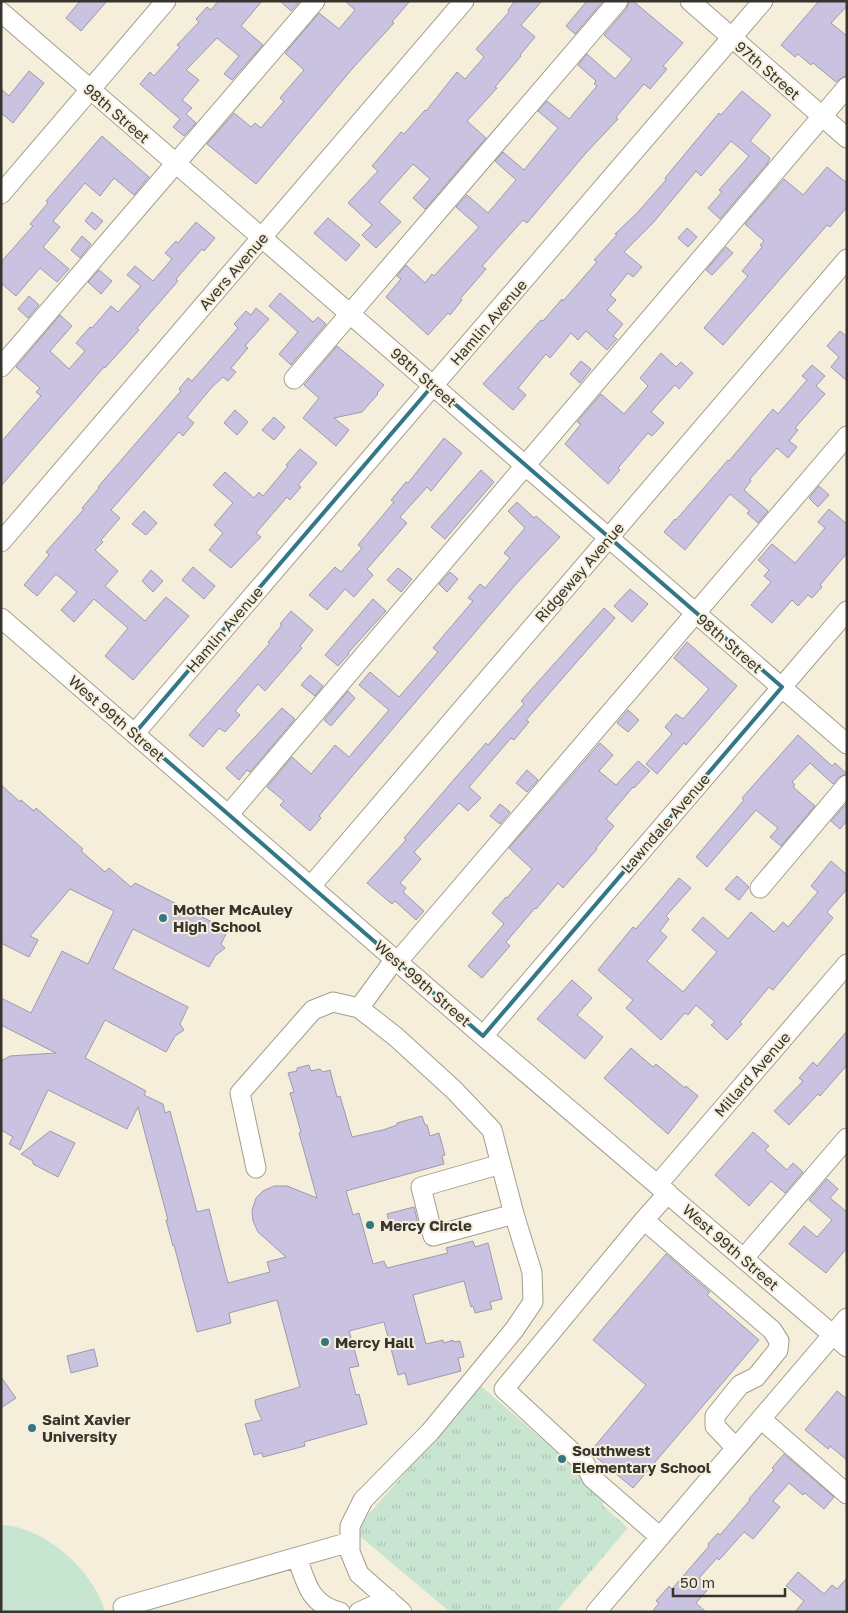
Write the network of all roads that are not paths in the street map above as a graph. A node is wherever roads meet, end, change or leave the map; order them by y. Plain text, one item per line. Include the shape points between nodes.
1 (10, 1) edge
2 (166, 1) edge
3 (315, 1) edge
4 (464, 1) edge
5 (618, 1) edge
6 (690, 1) edge
7 (763, 1) edge
8 (1, 12) edge
9 (732, 38) junction
10 (847, 87) edge
11 (90, 90) junction
12 (822, 116) junction
13 (847, 138) edge
14 (176, 163) junction
15 (1, 194) edge
16 (262, 237) junction
17 (847, 259) edge
18 (350, 314) junction
19 (1, 367) edge
20 (294, 379) dead end
21 (433, 385) junction
22 (847, 436) edge
23 (525, 465) junction
24 (608, 538) junction
25 (1, 542) edge
26 (847, 611) edge
27 (695, 613) junction
28 (1, 618) edge
29 (782, 687) junction
30 (135, 733) junction
31 (847, 744) edge
32 (847, 785) edge
33 (228, 814) junction
34 (311, 886) junction
35 (760, 888) dead end
36 (396, 960) junction
37 (847, 964) edge
38 (359, 1008) junction
39 (483, 1036) junction
40 (847, 1138) edge
41 (501, 1164) junction
42 (256, 1168) dead end
43 (663, 1188) junction
44 (514, 1214) junction
45 (644, 1220) junction
46 (744, 1258) junction
47 (847, 1318) edge
48 (840, 1341) edge
49 (761, 1419) junction
50 (736, 1448) junction
51 (847, 1494) edge
52 (660, 1537) junction
53 (350, 1542) junction
54 (297, 1557) junction
55 (123, 1606) dead end
56 (395, 1606) edge
57 (340, 1612) edge
58 (359, 1612) edge
59 (596, 1612) edge

1 - 8 street
2 - 11 street
3 - 14 street
4 - 16 street, Avers Avenue
5 - 18 street
6 - 9 street, 97th Street
7 - 9 street, Hamlin Avenue
8 - 11 street, 98th Street
9 - 12 street, 97th Street
9 - 21 street, Hamlin Avenue
10 - 12 street
11 - 14 street, 98th Street
11 - 15 street
12 - 13 street, 97th Street
12 - 23 street
14 - 16 street, 98th Street
14 - 19 street
16 - 18 street, 98th Street
16 - 25 street, Avers Avenue
17 - 24 street, Ridgeway Avenue
18 - 20 street
18 - 21 street, 98th Street
21 - 23 street, 98th Street
21 - 30 street, Hamlin Avenue
22 - 27 street
23 - 24 street, 98th Street
23 - 33 street
24 - 27 street, 98th Street
24 - 34 street, Ridgeway Avenue
26 - 29 street, Lawndale Avenue
27 - 29 street, 98th Street
27 - 36 street
28 - 30 street, West 99th Street
29 - 31 street, 98th Street
29 - 39 street, Lawndale Avenue
30 - 33 street, West 99th Street
32 - 35 street
33 - 34 street, West 99th Street
34 - 36 street, West 99th Street
36 - 38 street
36 - 39 street, West 99th Street
37 - 43 street, Millard Avenue
38 - 41 street via 396,1037 492,1130
38 - 42 street via 333,1002 313,1010 240,1092
39 - 43 street, West 99th Street
40 - 46 street
41 - 44 street
41 - 44 street via 421,1188 430,1226 433,1236
43 - 45 street, Millard Avenue
43 - 46 street, West 99th Street
44 - 53 street via 532,1272 533,1302 430,1432 363,1500 350,1526
45 - 50 street via 772,1330 779,1341 778,1350 756,1377 740,1385 714,1416 715,1426
45 - 52 street, Millard Avenue via 504,1389 585,1464 592,1478
46 - 48 street, West 99th Street
47 - 48 street
48 - 49 street
49 - 50 street
49 - 51 street
50 - 52 street
52 - 59 street
53 - 54 street
53 - 56 street via 350,1552 359,1574
54 - 55 street
54 - 57 street via 308,1591 329,1610
56 - 58 street

